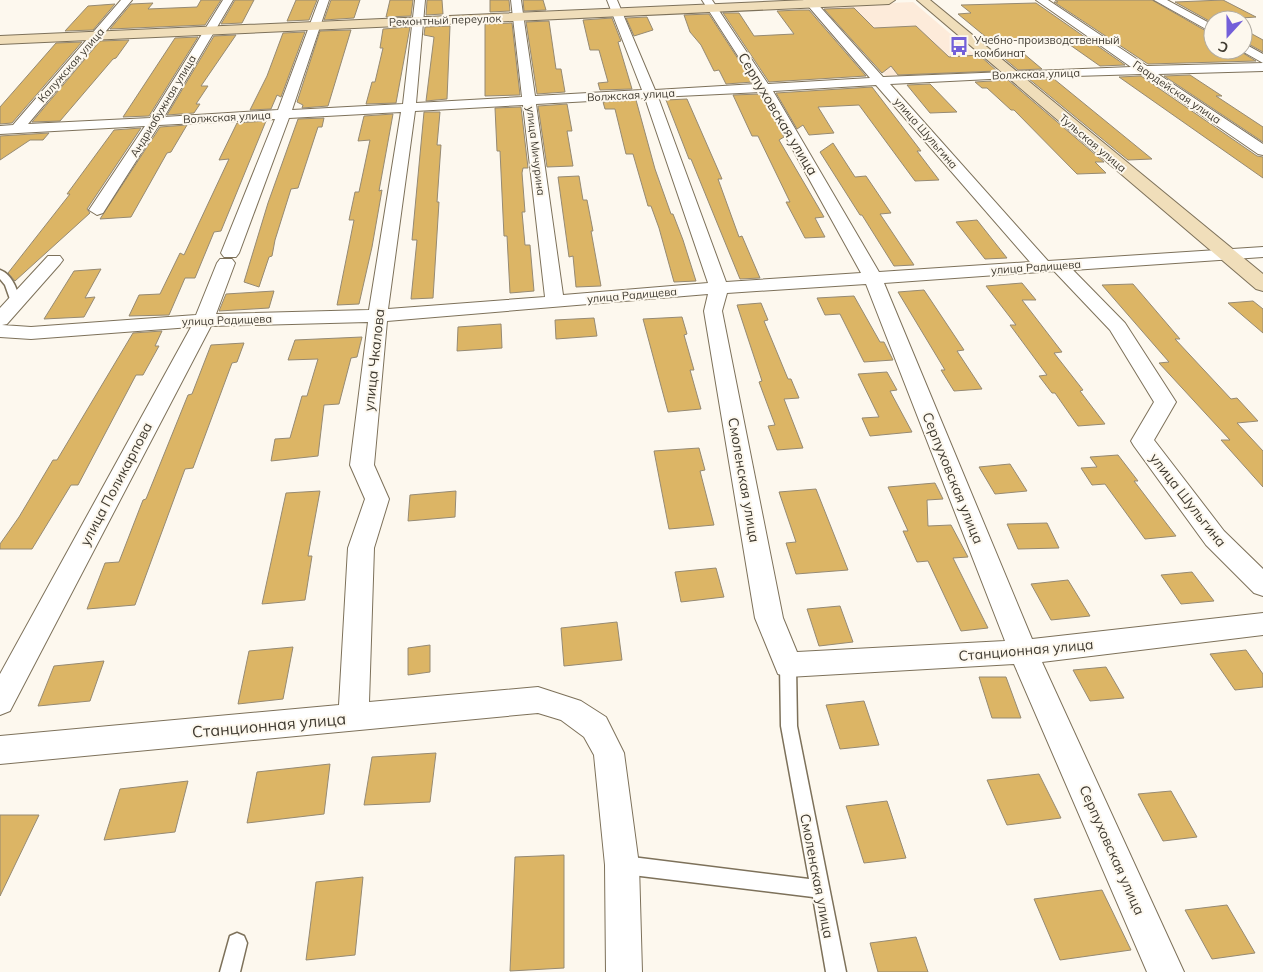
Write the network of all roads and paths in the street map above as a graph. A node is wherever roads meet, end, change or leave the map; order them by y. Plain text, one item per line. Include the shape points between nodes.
1 (127, 0) edge
2 (228, 0) edge
3 (324, 0) edge
4 (420, 0) edge
5 (516, 0) edge
6 (890, 0) edge
7 (923, 0) edge
8 (1040, 0) edge
9 (1159, 0) edge
10 (810, 2) edge
11 (710, 4) edge
12 (615, 6) edge
13 (518, 16) junction
14 (418, 21) junction
15 (1203, 24) edge
16 (314, 25) junction
17 (209, 30) junction
18 (97, 35) junction
19 (0, 40) edge
20 (1263, 67) edge
21 (1145, 70) junction
22 (1010, 74) junction
23 (881, 82) junction
24 (765, 88) junction
25 (650, 94) junction
26 (530, 101) junction
27 (409, 107) junction
28 (284, 114) junction
29 (155, 121) junction
30 (0, 130) edge
31 (16, 130) junction
32 (1263, 151) edge
33 (97, 210) dead end
34 (1263, 252) edge
35 (1226, 254) junction
36 (54, 260) dead end
37 (1051, 266) junction
38 (0, 274) edge
39 (873, 278) junction
40 (1263, 285) edge
41 (719, 288) junction
42 (16, 302) junction
43 (555, 302) junction
44 (378, 316) junction
45 (0, 320) edge
46 (204, 320) junction
47 (0, 331) edge
48 (1263, 586) edge
49 (1263, 624) edge
50 (1023, 652) junction
51 (788, 665) junction
52 (0, 702) edge
53 (353, 717) junction
54 (0, 750) edge
55 (622, 865) junction
56 (820, 889) junction
57 (237, 944) dead end
58 (230, 972) edge
59 (624, 972) edge
60 (836, 972) edge
61 (1166, 972) edge

1 - 18 street, Калужская улица
2 - 17 street, Андриабужная улица
3 - 16 street, улица Поликарпова
4 - 14 street, улица Чкалова
5 - 13 street, улица Мичурина
6 - 10 main road, Ремонтный переулок
7 - 22 main road, Тульская улица
8 - 21 street, Гвардейская улица
9 - 15 street
10 - 11 main road, Ремонтный переулок
10 - 23 street, улица Шульгина
11 - 12 main road, Ремонтный переулок
11 - 24 street, Серпуховская улица
12 - 13 main road, Ремонтный переулок
12 - 25 street
13 - 14 main road, Ремонтный переулок
13 - 26 street, улица Мичурина
14 - 16 main road, Ремонтный переулок
14 - 27 street, улица Чкалова
16 - 17 main road, Ремонтный переулок
16 - 28 street, улица Поликарпова
17 - 18 main road, Ремонтный переулок
17 - 29 street, Андриабужная улица
18 - 19 main road, Ремонтный переулок
18 - 31 street, Калужская улица
20 - 21 street, Волжская улица
21 - 22 street, Волжская улица
21 - 32 street, Гвардейская улица
22 - 23 street, Волжская улица
22 - 35 main road, Тульская улица
23 - 24 street, Волжская улица
23 - 37 street, улица Шульгина
24 - 25 street, Волжская улица
24 - 39 street, Серпуховская улица
25 - 26 street, Волжская улица
25 - 41 street
26 - 27 street, Волжская улица
26 - 43 street, улица Мичурина
27 - 28 street, Волжская улица
27 - 44 street, улица Чкалова
28 - 29 street, Волжская улица
28 - 46 street, улица Поликарпова
29 - 31 street, Волжская улица
29 - 33 street, Андриабужная улица
30 - 31 street, Волжская улица
34 - 35 street, улица Радищева
35 - 37 street, улица Радищева
35 - 40 main road, Тульская улица
36 - 42 street
37 - 39 street, улица Радищева
37 - 48 street, улица Шульгина via 1118,327 1165,402 1142,441 1215,538
38 - 42 lane via 10,284
39 - 41 street, улица Радищева
39 - 50 street, Серпуховская улица
41 - 43 street, улица Радищева
41 - 51 street, Смоленская улица via 714,311 767,608
42 - 45 street
43 - 44 street, улица Радищева
44 - 46 street, улица Радищева
44 - 53 street, улица Чкалова via 362,465 377,499 360,548
46 - 47 street, улица Радищева via 31,334
46 - 52 street, улица Поликарпова
49 - 50 street, Станционная улица
50 - 51 street, Станционная улица
50 - 61 street, Серпуховская улица
51 - 56 lane, Смоленская улица via 789,726
53 - 54 street, Станционная улица
53 - 55 street, Станционная улица via 538,700 570,710 595,727 609,753
55 - 56 lane
55 - 59 street
56 - 60 lane, Смоленская улица
57 - 58 lane

